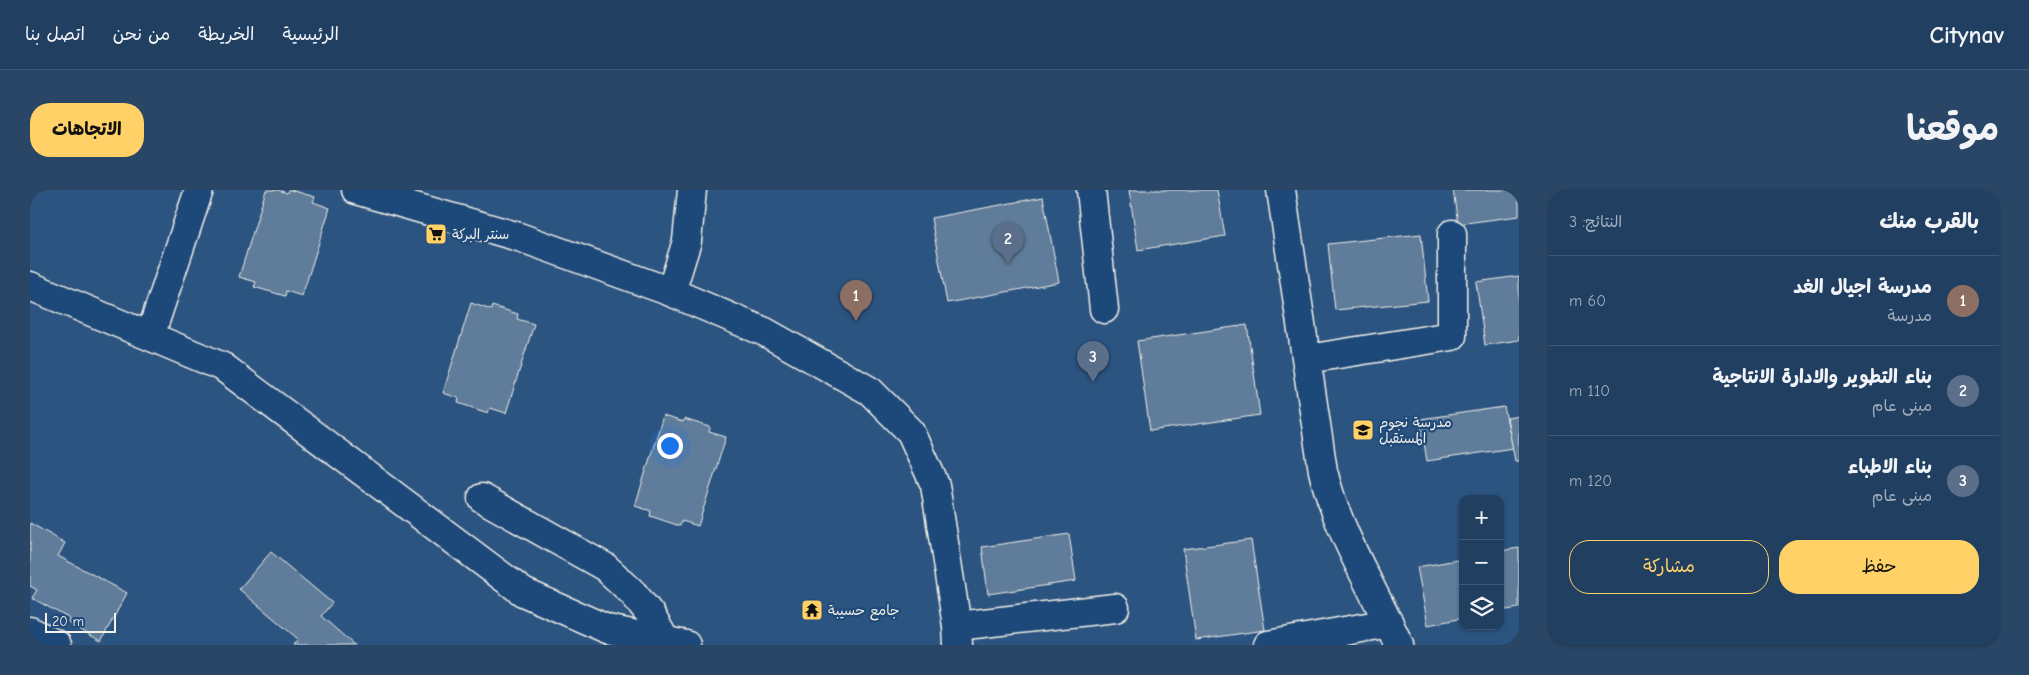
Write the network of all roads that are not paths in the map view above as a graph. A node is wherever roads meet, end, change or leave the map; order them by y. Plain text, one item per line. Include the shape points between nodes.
1 (200, 190) edge
2 (356, 190) edge
3 (692, 190) edge
4 (1091, 190) edge
5 (1280, 190) edge
6 (1452, 234) dead end
7 (30, 286) edge
8 (671, 292) junction
9 (1104, 309) dead end
10 (150, 336) junction
11 (1307, 359) junction
12 (482, 498) dead end
13 (1115, 608) dead end
14 (30, 631) edge
15 (1394, 634) edge
16 (957, 636) edge
17 (675, 642) edge
18 (57, 645) edge
19 (1268, 645) edge

1 - 10 street
2 - 8 street via 519,237
3 - 8 street via 687,241
4 - 9 street
5 - 11 street
6 - 11 street via 1452,336
7 - 10 street
8 - 16 street via 765,332 870,390 911,432 935,485
10 - 17 street via 223,367 523,592 607,629
11 - 15 street via 1330,499
12 - 17 street via 605,567
13 - 16 street
14 - 18 street
15 - 19 street

